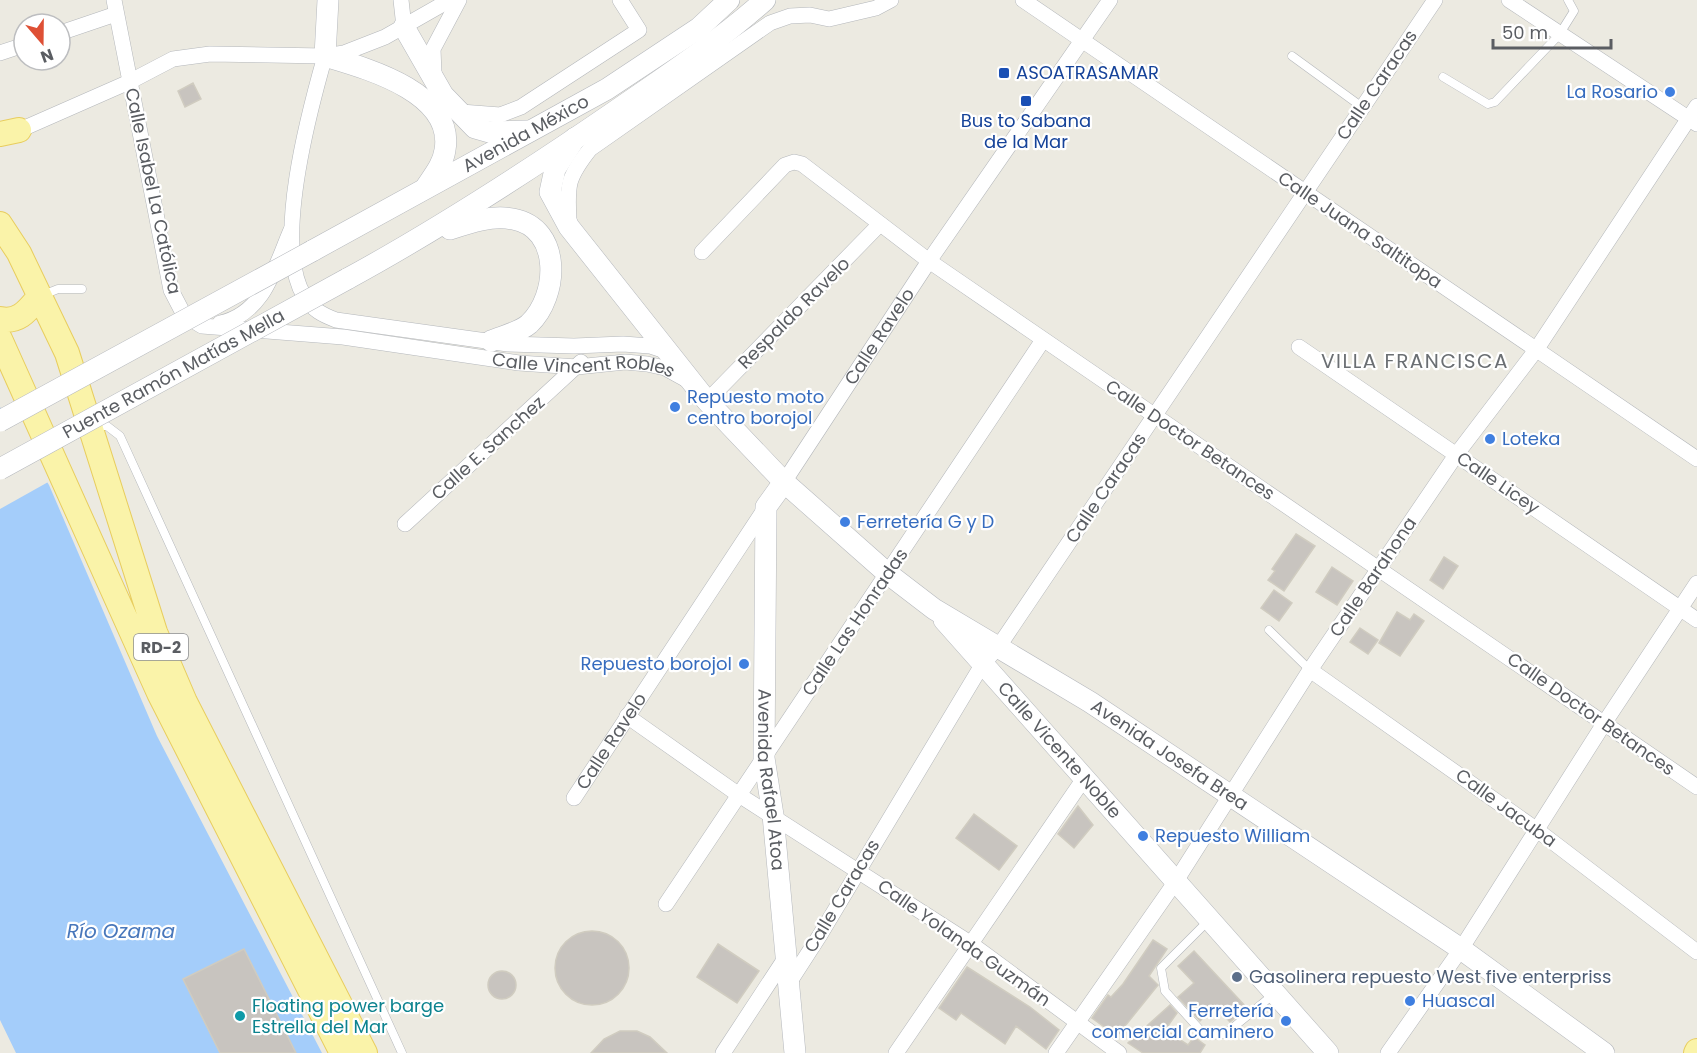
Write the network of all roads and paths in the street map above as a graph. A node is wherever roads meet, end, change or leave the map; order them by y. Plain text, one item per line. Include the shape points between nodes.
1 (328, 0) edge
2 (401, 0) edge
3 (450, 0) edge
4 (459, 0) edge
5 (620, 0) edge
6 (729, 0) edge
7 (765, 0) edge
8 (891, 0) edge
9 (1023, 0) edge
10 (1110, 0) edge
11 (1435, 0) edge
12 (1509, 0) edge
13 (1568, 0) edge
14 (115, 7) edge
15 (72, 27) edge
16 (404, 27) junction
17 (1559, 35) junction
18 (1083, 40) junction
19 (325, 56) junction
20 (1292, 56) dead end
21 (1443, 78) dead end
22 (434, 80) junction
23 (129, 82) junction
24 (1362, 107) junction
25 (461, 112) junction
26 (1694, 116) edge
27 (534, 130) junction
28 (4, 137) edge
29 (575, 138) junction
30 (424, 190) junction
31 (1304, 192) junction
32 (0, 224) edge
33 (880, 224) junction
34 (570, 227) junction
35 (291, 228) junction
36 (424, 237) junction
37 (702, 252) dead end
38 (929, 261) junction
39 (347, 279) joint
40 (82, 289) dead end
41 (39, 297) junction
42 (0, 319) edge
43 (202, 326) junction
44 (0, 339) edge
45 (1043, 340) junction
46 (491, 341) junction
47 (596, 345) junction
48 (1299, 346) dead end
49 (1536, 350) junction
50 (665, 351) junction
51 (577, 367) junction
52 (690, 382) junction
53 (707, 401) junction
54 (1155, 416) junction
55 (0, 421) edge
56 (92, 426) junction
57 (1456, 455) junction
58 (1697, 459) edge
59 (0, 469) edge
60 (784, 482) junction
61 (766, 507) junction
62 (405, 524) dead end
63 (1379, 568) junction
64 (887, 573) junction
65 (1697, 583) edge
66 (1680, 608) junction
67 (934, 609) junction
68 (1697, 620) edge
69 (1269, 630) dead end
70 (999, 646) junction
71 (982, 665) junction
72 (1310, 670) junction
73 (627, 716) junction
74 (1605, 722) junction
75 (764, 758) junction
76 (1085, 777) junction
77 (1697, 787) edge
78 (739, 795) junction
79 (1231, 795) junction
80 (574, 798) dead end
81 (772, 815) junction
82 (1537, 830) junction
83 (858, 869) junction
84 (1176, 881) junction
85 (666, 904) dead end
86 (1210, 919) junction
87 (970, 944) junction
88 (1461, 949) junction
89 (1697, 952) edge
90 (786, 957) junction
91 (789, 983) junction
92 (1274, 993) junction
93 (1076, 1022) junction
94 (1595, 1051) edge
95 (342, 1053) edge
96 (365, 1053) edge
97 (402, 1053) edge
98 (723, 1053) edge
99 (795, 1053) edge
100 (896, 1053) edge
101 (1056, 1053) edge
102 (1119, 1053) edge
103 (1328, 1053) edge
104 (1388, 1053) edge

1 - 19 main road
2 - 16 street
3 - 16 street
4 - 22 street via 433,49
5 - 25 street via 639,30 521,108 500,115
6 - 27 main road, Avenida México via 699,28 607,89
7 - 29 main road, Avenida México via 724,36
8 - 34 street via 830,20 790,16 770,23 590,149 572,172 568,189
9 - 18 street, Calle Juana Saltitopa
10 - 18 street, Calle Ravelo
11 - 24 street, Calle Caracas
12 - 17 street
13 - 17 lane via 1574,11
14 - 15 street
14 - 23 street, Calle Isabel La Católica
16 - 19 street via 344,53
16 - 22 main road
17 - 21 lane via 1495,102 1488,104
17 - 26 street
18 - 31 street, Calle Juana Saltitopa
18 - 38 street, Calle Ravelo
19 - 23 street via 210,54 173,59
19 - 30 main road via 380,73 415,92 431,107 445,131 446,149
19 - 35 street via 299,160
20 - 24 lane
22 - 25 main road
23 - 28 street
23 - 43 street, Calle Isabel La Católica via 171,290 184,315
24 - 31 street, Calle Caracas
25 - 27 main road via 475,128 489,132
26 - 49 street, Calle Barahona
27 - 30 main road, Avenida México
29 - 34 main road, Avenida México via 555,169 550,192
29 - 36 main road, Avenida México
30 - 55 main road, Avenida México, bridge
31 - 49 street, Calle Juana Saltitopa
31 - 54 street, Calle Caracas
32 - 41 main road, RD-2 via 19,253
33 - 37 street, Calle Doctor Betances via 802,164 794,162 785,165
33 - 38 street, Calle Doctor Betances
33 - 53 street, Respaldo Ravelo
34 - 50 main road, Avenida México
35 - 43 street via 264,294 236,319
35 - 46 street via 297,279 304,297 318,314 336,320
36 - 39 main road, Avenida México
36 - 46 main road via 482,218 514,219 541,238 552,270 544,305 528,325
38 - 45 street, Calle Doctor Betances
38 - 60 street, Calle Ravelo
39 - 59 main road, Puente Ramón Matías Mella, bridge
40 - 41 lane via 58,289
41 - 42 main road via 23,315 10,321
41 - 56 main road, RD-2 via 67,352
43 - 51 street, Calle Vincent Robles via 321,335 519,363
44 - 95 main road, RD-2 via 159,693
45 - 54 street, Calle Doctor Betances
45 - 64 street, Calle Las Honradas
46 - 47 street
47 - 50 street via 650,346
47 - 51 street, Calle E. Sanchez
48 - 57 street, Calle Licey
49 - 57 street, Calle Barahona
49 - 58 street, Calle Juana Saltitopa
50 - 52 main road, Avenida México
51 - 52 street, Calle Vincent Robles via 647,364 665,368
51 - 62 street, Calle E. Sanchez
52 - 53 main road, Calle Vincent Robles
53 - 60 main road, Calle Vincent Robles
54 - 63 street, Calle Doctor Betances
54 - 70 street, Calle Caracas
56 - 96 main road, RD-2 via 155,632 185,702
56 - 97 lane via 107,426 120,436
57 - 63 street, Calle Barahona
57 - 66 street, Calle Licey
60 - 61 main road, Calle Ravelo
60 - 64 main road, Calle Vincent Robles
61 - 73 street, Calle Ravelo
61 - 75 main road, Avenida Rafael Atoa
63 - 72 street, Calle Barahona
63 - 74 street, Calle Doctor Betances
64 - 67 main road, Calle Vincent Robles
64 - 75 street, Calle Las Honradas
65 - 66 street
66 - 68 street, Calle Licey
66 - 74 street
67 - 70 main road, Avenida Josefa Brea
67 - 71 main road, Calle Vicente Noble
69 - 72 lane
70 - 71 street, Calle Caracas
70 - 79 main road, Avenida Josefa Brea
71 - 76 main road, Calle Vicente Noble
71 - 83 street, Calle Caracas
72 - 79 street, Calle Barahona
72 - 82 street, Calle Jacuba
73 - 78 street, Calle Yolanda Guzmán
73 - 80 street, Calle Ravelo
74 - 77 street, Calle Doctor Betances
74 - 82 street
75 - 78 street, Calle Las Honradas
75 - 81 main road, Avenida Rafael Atoa
76 - 84 main road, Calle Vicente Noble
76 - 87 street
78 - 81 street, Calle Yolanda Guzmán
78 - 85 street, Calle Las Honradas
79 - 84 street, Calle Barahona
79 - 88 main road, Avenida Josefa Brea
81 - 83 street, Calle Yolanda Guzmán
81 - 90 main road, Avenida Rafael Atoa
82 - 88 street
82 - 89 street, Calle Jacuba
83 - 87 street, Calle Yolanda Guzmán
83 - 91 street, Calle Caracas
84 - 86 main road, Calle Vicente Noble
84 - 93 street, Calle Barahona
86 - 92 main road, Calle Vicente Noble
86 - 92 lane via 1161,968 1165,991 1201,1031 1212,1035 1225,1034
87 - 93 street, Calle Yolanda Guzmán
87 - 100 street
88 - 94 main road, Avenida Josefa Brea
88 - 104 street
90 - 91 main road, Avenida Rafael Atoa
90 - 98 street
91 - 99 main road, Avenida Rafael Atoa
92 - 103 main road, Calle Vicente Noble
93 - 101 street, Calle Barahona
93 - 102 street, Calle Yolanda Guzmán

